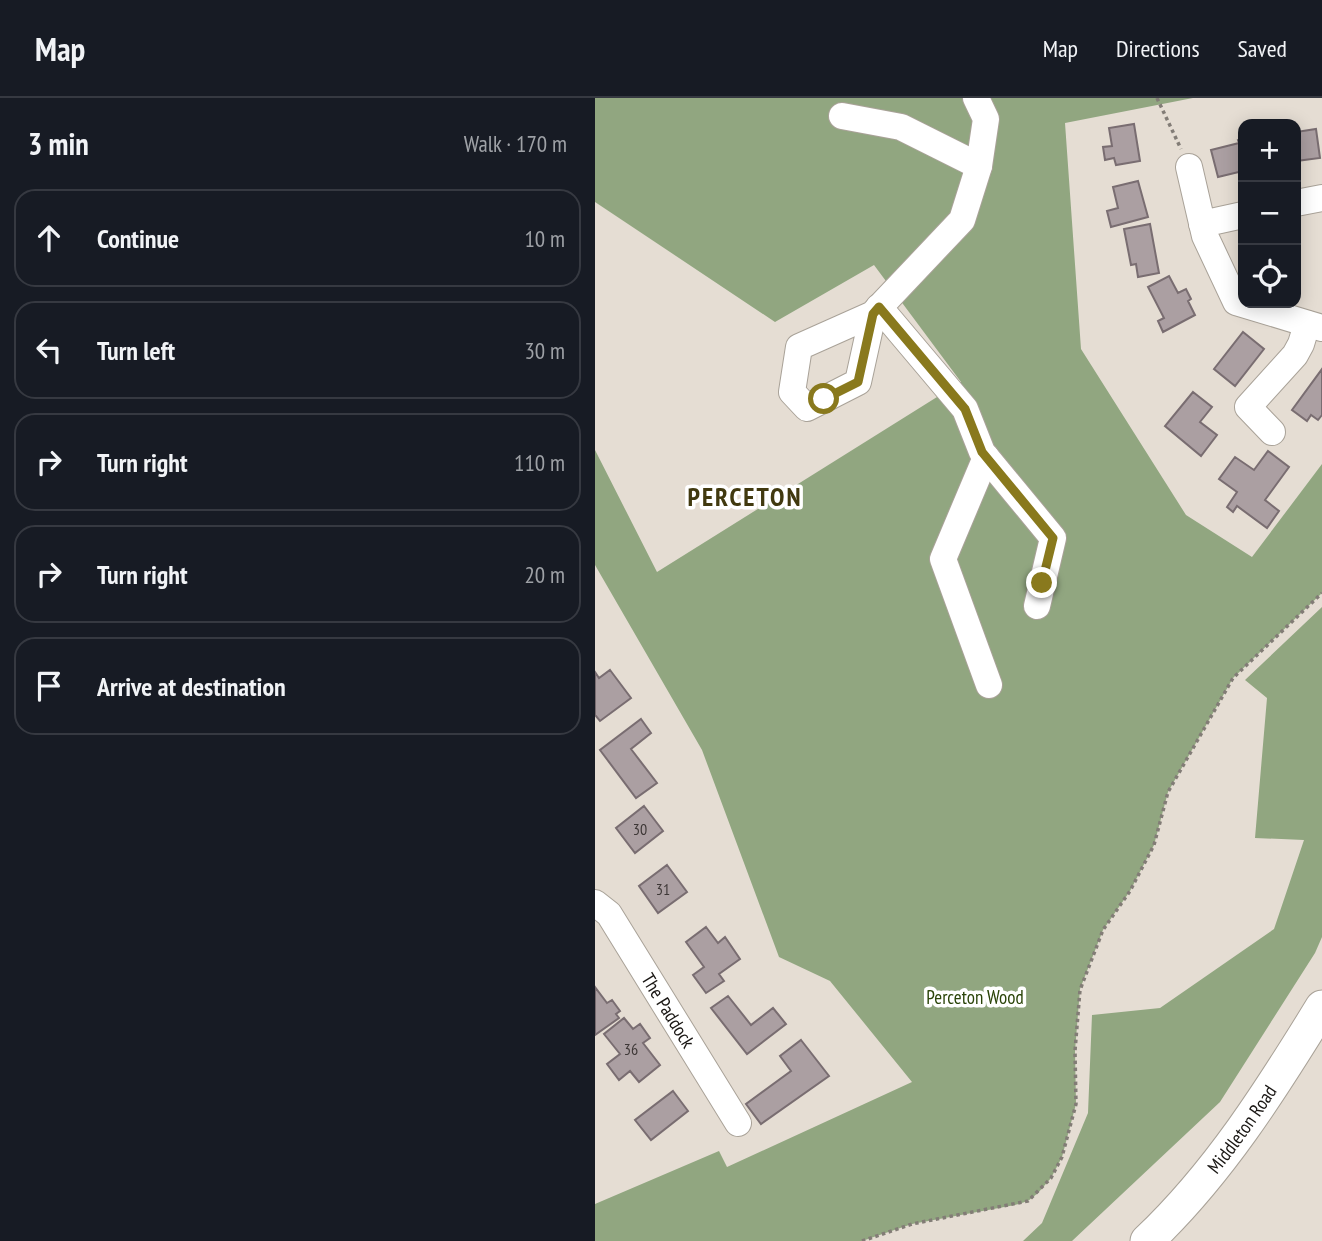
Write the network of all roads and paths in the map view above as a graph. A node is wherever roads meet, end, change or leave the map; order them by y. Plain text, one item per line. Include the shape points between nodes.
1 (976, 98) edge
2 (1157, 98) edge
3 (842, 116) dead end
4 (979, 166) junction
5 (1189, 167) joint
6 (1322, 198) edge
7 (1301, 203) edge
8 (1238, 216) edge
9 (1202, 224) junction
10 (1314, 326) edge
11 (1272, 432) dead end
12 (986, 457) junction
13 (1322, 593) edge
14 (1037, 606) dead end
15 (989, 685) dead end
16 (595, 903) edge
17 (1322, 1007) edge
18 (739, 1123) dead end
19 (862, 1241) edge
20 (1147, 1241) edge

1 - 4 street via 986,119
2 - 5 path
3 - 4 street via 901,127
4 - 12 street via 962,220 876,310 965,409
5 - 9 street
6 - 7 street
8 - 9 street
9 - 10 street via 1235,302
10 - 11 street via 1295,355 1248,407
12 - 14 street via 1053,538
12 - 15 street via 943,559
13 - 19 path via 1233,678 1168,792 1154,845 1131,891 1103,930 1080,990 1076,1104 1062,1157 1051,1178 1028,1201 912,1224
16 - 18 street, The Paddock via 609,914
17 - 20 main road, Middleton Road via 1238,1137

